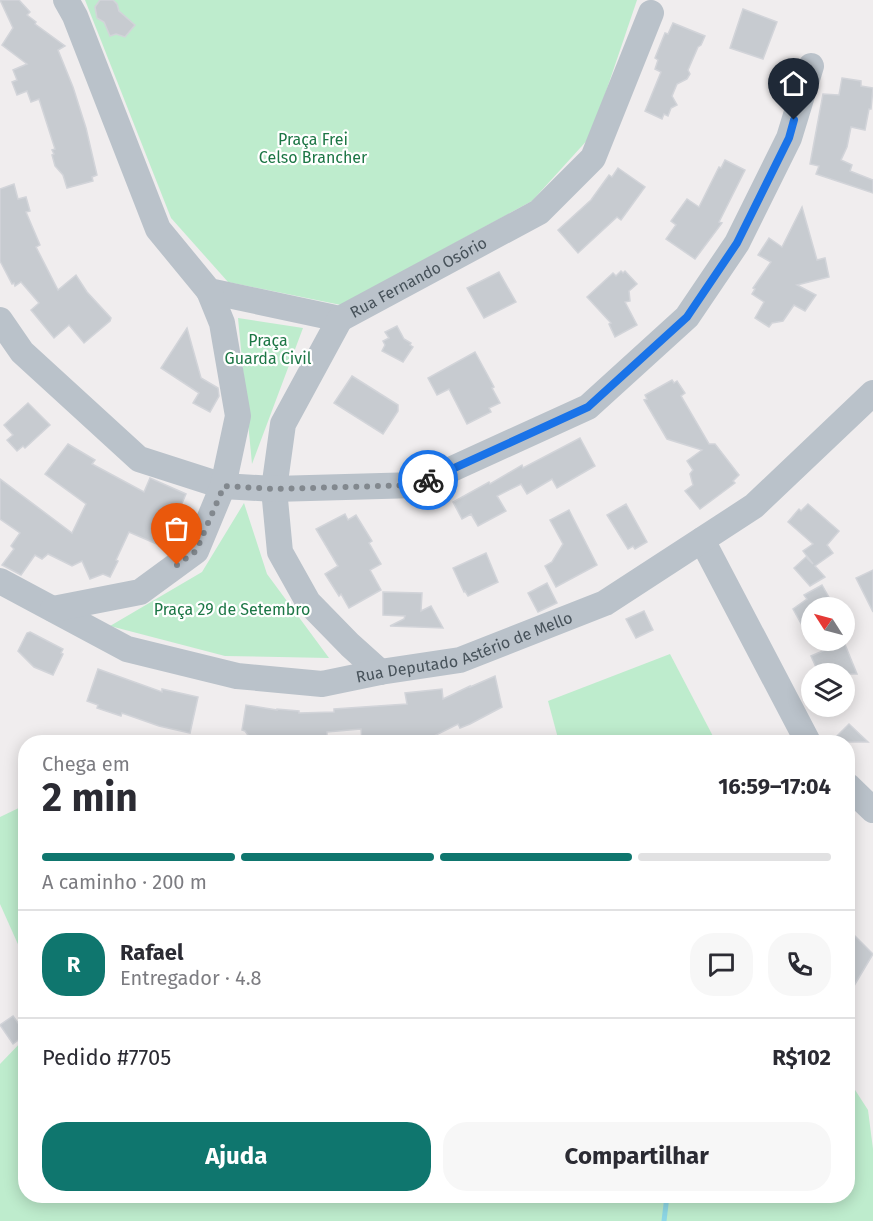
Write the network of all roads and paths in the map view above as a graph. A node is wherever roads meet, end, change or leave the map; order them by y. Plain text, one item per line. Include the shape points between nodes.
1 (66, 0) edge
2 (651, 13) dead end
3 (811, 66) dead end
4 (209, 291) junction
5 (339, 318) junction
6 (0, 320) edge
7 (873, 393) edge
8 (224, 486) junction
9 (274, 489) junction
10 (702, 540) junction
11 (1, 584) edge
12 (53, 609) junction
13 (380, 672) junction
14 (804, 735) edge
15 (855, 793) edge
16 (873, 810) edge

1 - 4 street via 158,229
2 - 5 street, Rua Fernando Osório via 593,158 539,212
3 - 9 street via 789,138 737,243 687,317 588,407 417,485
4 - 5 street, Rua Fernando Osório
4 - 8 street via 222,323 238,416
5 - 9 street via 283,424
6 - 8 street via 22,352 139,459
7 - 10 street, Rua Deputado Astério de Mello via 754,506
8 - 9 street
8 - 12 street via 196,551 140,592
9 - 13 street via 280,552 308,602
10 - 13 street, Rua Deputado Astério de Mello via 605,603 460,660
10 - 14 street
11 - 12 street, Rua Deputado Astério de Mello
12 - 13 street, Rua Deputado Astério de Mello via 127,649 237,676 322,684
15 - 16 street

